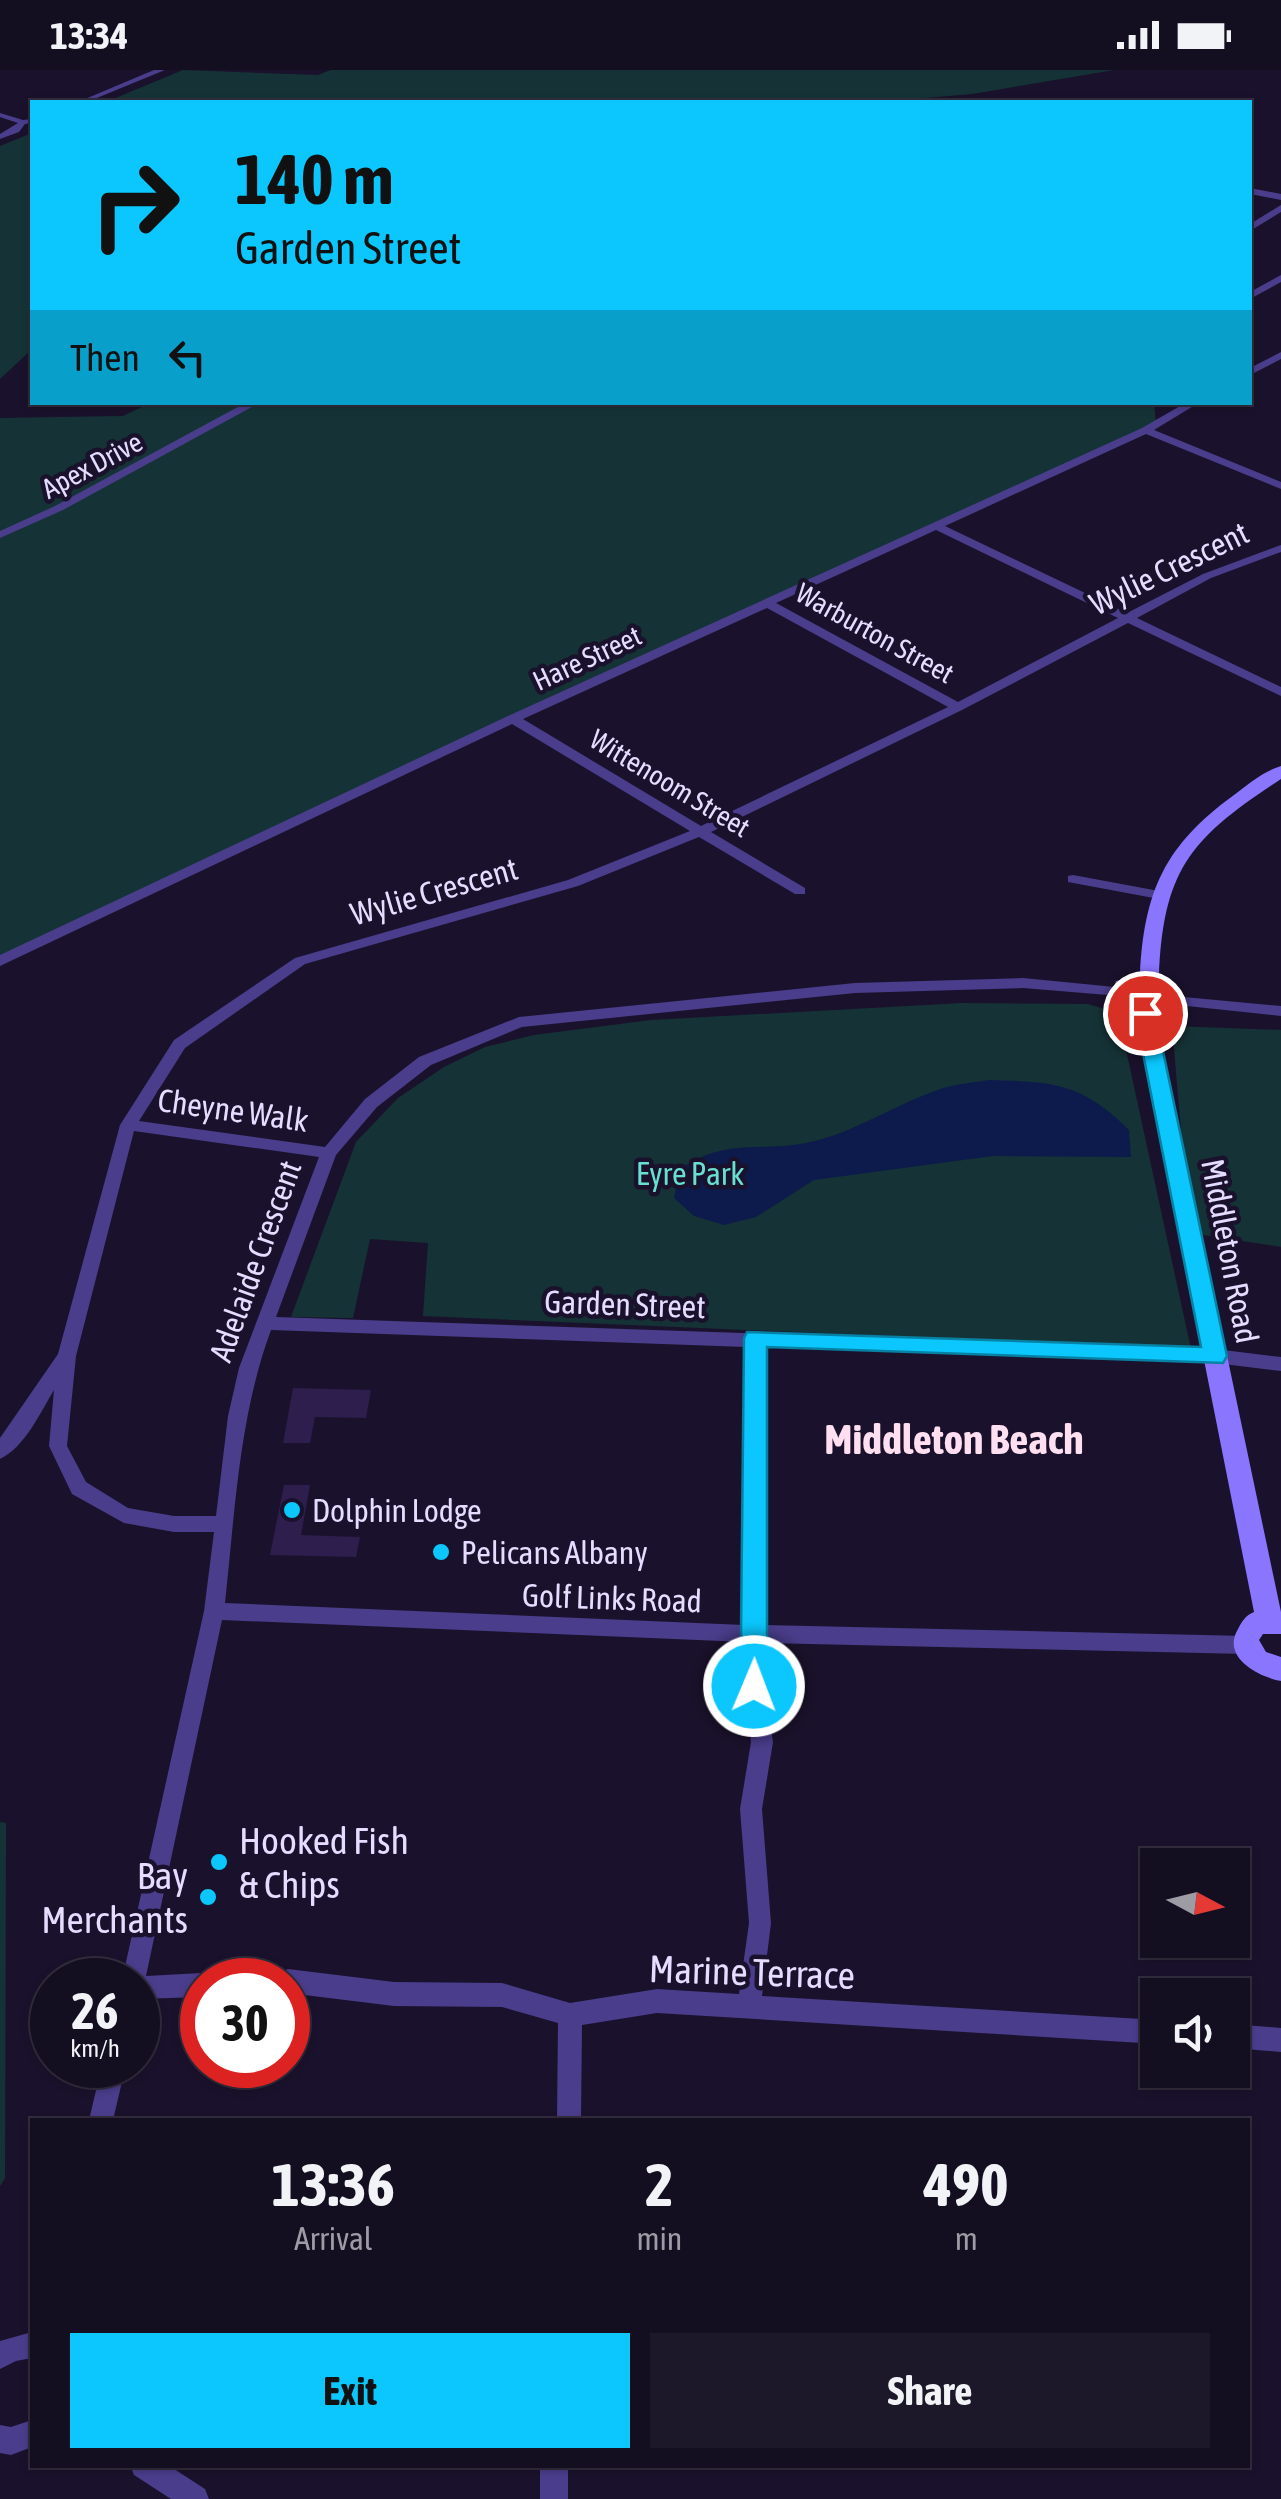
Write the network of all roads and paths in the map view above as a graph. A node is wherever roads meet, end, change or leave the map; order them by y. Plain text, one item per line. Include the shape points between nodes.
1 (161, 70) edge
2 (87, 100) edge
3 (0, 115) edge
4 (28, 122) edge
5 (0, 136) edge
6 (1252, 192) edge
7 (1281, 197) edge
8 (1281, 208) edge
9 (1252, 227) edge
10 (1281, 278) edge
11 (1252, 295) edge
12 (1281, 355) edge
13 (1252, 371) edge
14 (250, 405) edge
15 (1191, 405) edge
16 (1146, 430) junction
17 (1281, 486) edge
18 (937, 526) junction
19 (0, 536) edge
20 (1281, 548) edge
21 (768, 603) junction
22 (1130, 619) junction
23 (1281, 692) edge
24 (958, 708) junction
25 (514, 719) junction
26 (1281, 770) edge
27 (701, 830) junction
28 (1073, 879) dead end
29 (800, 891) dead end
30 (1159, 895) junction
31 (0, 961) edge
32 (1150, 980) junction
33 (1120, 991) junction
34 (1173, 1001) junction
35 (1281, 1011) edge
36 (1145, 1013) junction
37 (128, 1125) junction
38 (330, 1154) junction
39 (266, 1323) junction
40 (756, 1338) junction
41 (67, 1356) junction
42 (1215, 1356) junction
43 (1281, 1364) edge
44 (0, 1451) edge
45 (224, 1524) junction
46 (214, 1612) junction
47 (1275, 1622) edge
48 (754, 1634) junction
49 (1246, 1645) junction
50 (1280, 1669) edge
51 (1281, 1677) edge
52 (139, 1958) edge
53 (310, 1984) edge
54 (748, 2005) junction
55 (570, 2015) junction
56 (1140, 2031) edge
57 (1250, 2037) edge
58 (1281, 2040) edge
59 (108, 2088) edge
60 (101, 2118) edge
61 (569, 2118) edge
62 (30, 2345) edge
63 (0, 2356) edge
64 (30, 2434) edge
65 (0, 2440) edge
66 (149, 2468) edge
67 (554, 2468) edge
68 (196, 2499) edge
69 (554, 2499) edge

1 - 2 street
3 - 4 street
4 - 5 street
6 - 7 street
8 - 9 street
10 - 11 street
12 - 13 street
14 - 19 street, Apex Drive
15 - 16 street, Hare Street
16 - 17 street
16 - 18 street, Hare Street
18 - 21 street, Hare Street
18 - 22 street
20 - 22 street, Wylie Crescent via 1207,576
21 - 24 street, Warburton Street
21 - 25 street, Hare Street
22 - 23 street
22 - 24 street, Wylie Crescent
24 - 27 street, Wylie Crescent
25 - 27 street, Wittenoom Street
25 - 31 street, Hare Street
26 - 30 main road via 1217,812 1186,843
27 - 29 street, Wittenoom Street
27 - 37 street, Wylie Crescent via 574,882 300,961 179,1044
28 - 30 street
30 - 32 main road
32 - 33 main road via 1130,981
32 - 34 main road via 1167,988
33 - 36 main road via 1126,1004
33 - 38 street, Adelaide Crescent via 1022,983 855,988 519,1022 441,1053 396,1080
34 - 35 street
34 - 36 main road via 1164,1011
36 - 42 main road, Middleton Road
37 - 38 street, Cheyne Walk
37 - 41 street, Wylie Crescent
38 - 39 street, Adelaide Crescent
39 - 40 street, Garden Street
39 - 45 street, Adelaide Crescent via 236,1416
40 - 42 street, Garden Street
40 - 48 street
41 - 44 street
41 - 45 street, Wylie Crescent via 58,1446 79,1488 124,1514
42 - 43 street, Garden Street
42 - 47 main road, Middleton Road
45 - 46 street, Adelaide Crescent
46 - 48 street, Golf Links Road
46 - 52 street, Adelaide Crescent
47 - 49 main road via 1250,1627
48 - 49 street, Golf Links Road
48 - 54 street via 762,1742 751,1809 760,1923
49 - 50 main road via 1258,1662
50 - 51 main road
53 - 55 street, Marine Terrace via 394,1994 502,1995
54 - 55 street, Marine Terrace via 658,2001
54 - 56 street, Marine Terrace
55 - 61 street
57 - 58 street
59 - 60 street
62 - 63 street
64 - 65 street
66 - 68 street
67 - 69 street

